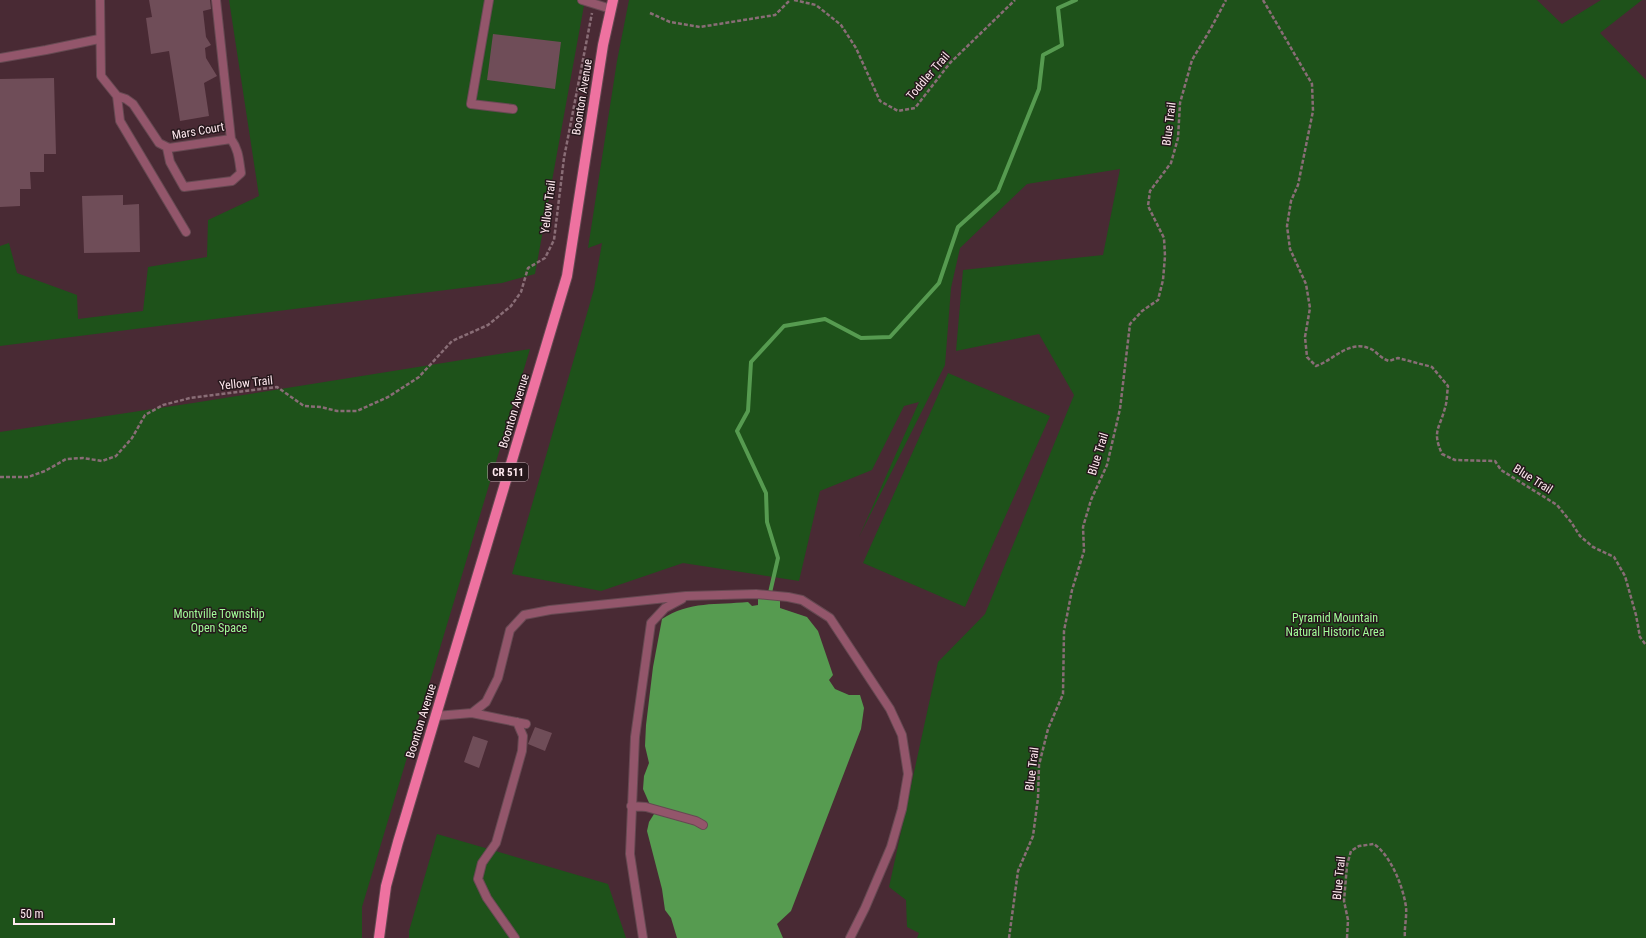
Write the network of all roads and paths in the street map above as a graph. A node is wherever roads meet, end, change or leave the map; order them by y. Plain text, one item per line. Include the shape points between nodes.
1 (100, 0) edge
2 (216, 0) edge
3 (489, 0) edge
4 (582, 0) edge
5 (790, 0) edge
6 (794, 0) edge
7 (1015, 0) edge
8 (1226, 0) edge
9 (1263, 0) edge
10 (612, 4) edge
11 (650, 13) dead end
12 (99, 39) junction
13 (0, 58) edge
14 (117, 96) junction
15 (513, 109) dead end
16 (232, 139) junction
17 (167, 148) junction
18 (186, 232) dead end
19 (0, 477) edge
20 (686, 596) junction
21 (1646, 645) edge
22 (472, 713) junction
23 (436, 716) junction
24 (517, 722) junction
25 (526, 724) dead end
26 (631, 806) junction
27 (700, 823) dead end
28 (379, 938) edge
29 (515, 938) edge
30 (643, 938) edge
31 (850, 938) edge
32 (1009, 938) edge
33 (1347, 938) edge
34 (1405, 938) edge

1 - 12 lane, Mars Court
2 - 16 lane, Mars Court
3 - 15 lane via 470,104
4 - 10 lane
5 - 11 path via 775,15 700,28 670,22
6 - 7 path, Toddler Trail via 816,5 841,25 856,48 880,101 898,111 915,108 950,63
8 - 32 path, Blue Trail via 1192,60 1180,103 1178,138 1171,163 1150,191 1148,206 1164,238 1163,280 1158,300 1142,311 1130,324 1120,409 1107,465 1091,500 1083,526 1084,551 1072,590 1064,631 1063,694 1048,728 1039,765 1033,836 1018,870
9 - 21 path, Blue Trail via 1312,84 1313,112 1287,226 1290,249 1306,284 1310,308 1304,337 1307,357 1316,366 1325,363 1341,350 1358,347 1371,349 1380,358 1389,361 1398,358 1432,367 1448,386 1445,408 1437,426 1436,441 1442,454 1455,460 1495,460 1501,470 1557,505 1580,536 1593,547 1614,557 1625,576 1640,637
10 - 19 path, Yellow Trail via 591,13 564,158 554,240 545,258 528,268 521,292 511,306 488,326 452,341 419,377 388,397 358,411 337,412 321,406 304,406 276,387 190,398 163,405 145,415 132,438 116,456 102,461 83,458 66,460 28,477
10 - 23 main road, Boonton Avenue / CR 511 via 603,44 567,276
12 - 13 lane
12 - 14 lane, Mars Court via 101,76
14 - 17 lane, Mars Court via 133,104 159,143
14 - 18 lane via 120,121
16 - 17 lane, Mars Court
16 - 17 lane via 239,154 241,173 232,181 184,187 173,169
20 - 22 lane via 524,615 510,630 498,678 486,702
20 - 26 lane via 665,608 650,623 634,737
20 - 31 lane via 756,594 802,600 830,618 890,709 902,735 908,774 902,809 891,847 866,908
22 - 23 lane
22 - 24 lane
23 - 28 main road, Boonton Avenue / CR 511 via 386,886
24 - 25 lane
24 - 29 lane via 523,736 522,750 496,843 482,862 478,878 487,898
26 - 27 lane via 646,807
26 - 30 lane via 630,854
33 - 34 path, Blue Trail via 1348,920 1344,901 1350,851 1359,846 1374,844 1383,850 1398,882 1406,907

